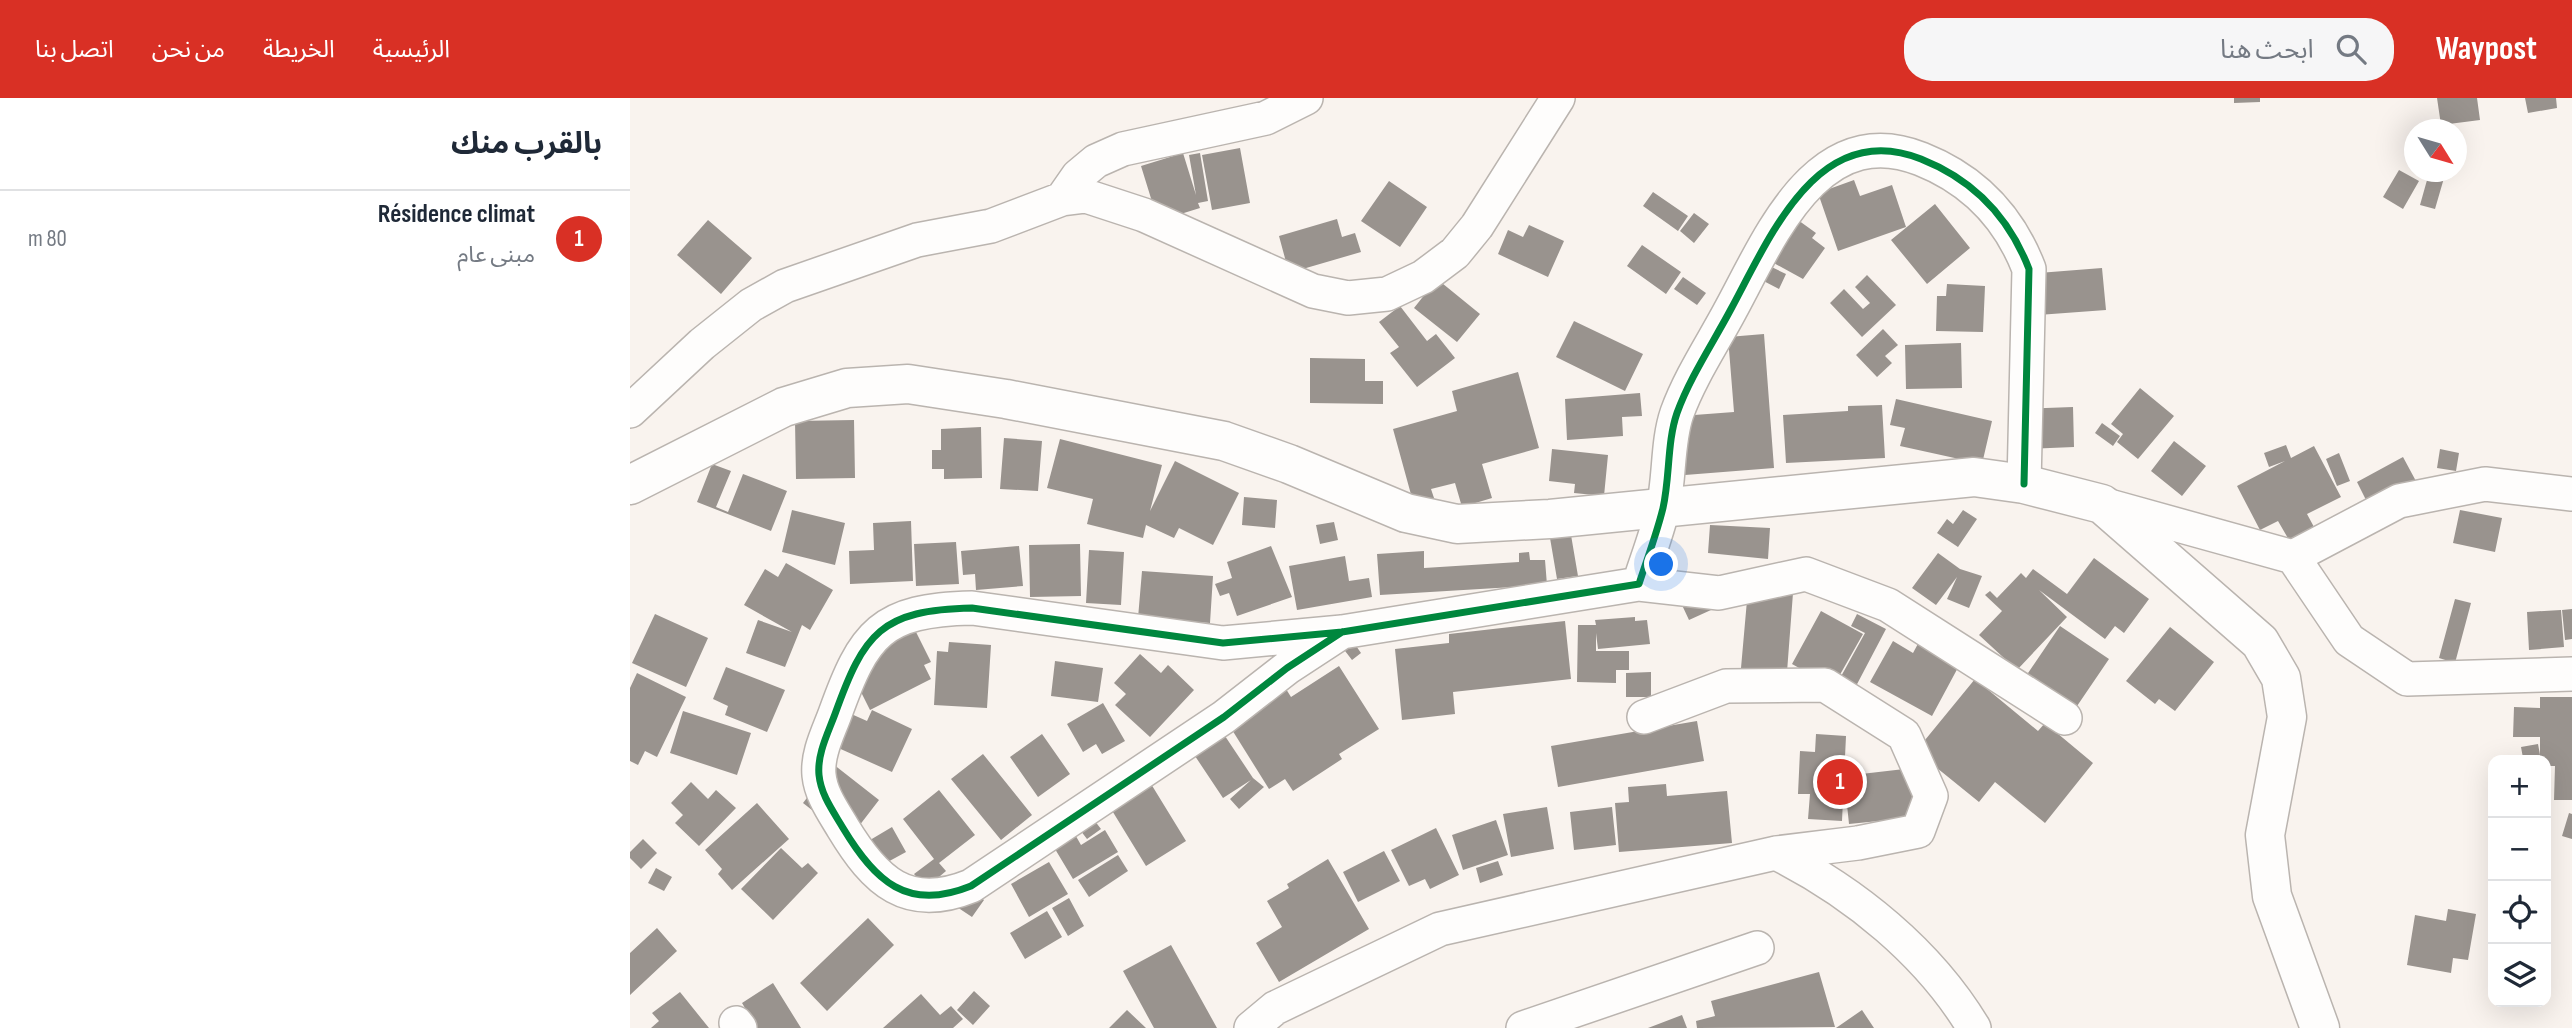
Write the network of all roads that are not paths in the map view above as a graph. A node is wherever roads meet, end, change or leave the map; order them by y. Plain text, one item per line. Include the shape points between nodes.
1 (1307, 98) edge
2 (1558, 98) edge
3 (1062, 199) junction
4 (630, 411) edge
5 (2024, 484) junction
6 (630, 485) edge
7 (2572, 494) edge
8 (2102, 504) junction
9 (1663, 507) junction
10 (2292, 557) junction
11 (1639, 584) junction
12 (1342, 632) junction
13 (1223, 643) junction
14 (2572, 674) edge
15 (1237, 707) junction
16 (1644, 717) dead end
17 (2064, 718) dead end
18 (1776, 853) junction
19 (1757, 948) dead end
20 (1251, 1028) edge
21 (1523, 1028) edge
22 (1974, 1028) edge
23 (2320, 1028) edge

1 - 3 street via 1266,118 1123,149 1096,161
2 - 3 street via 1455,253 1423,277 1387,294 1348,298 1313,291 1144,215 1086,195
3 - 4 street via 990,226 905,244 785,286 751,305
5 - 8 main road
5 - 9 main road via 1974,477
5 - 9 street via 2029,269 2018,240 1988,201 1948,170 1907,153 1867,150 1842,159 1813,180 1781,218 1676,414
6 - 9 main road via 784,407 847,388 908,384 1224,441 1406,513 1457,524
7 - 10 street via 2485,484 2399,501
8 - 10 street
8 - 23 main road via 2260,642 2281,678 2287,717 2265,835 2272,896
9 - 11 street
10 - 14 street via 2349,639 2407,679
11 - 12 street
11 - 17 street via 1720,593 1806,574 1888,606
12 - 13 street
12 - 15 street
13 - 15 street via 1244,668 1246,682
13 - 15 street via 972,608 911,615 885,627 854,662 820,755 819,775 824,797 861,857 880,877 899,890 924,897 947,896 971,887
16 - 18 street via 1726,686 1825,685 1904,735 1931,796 1917,831
18 - 20 street via 1440,929 1275,1008
18 - 22 street via 1859,903 1911,951 1959,1004
19 - 21 street

